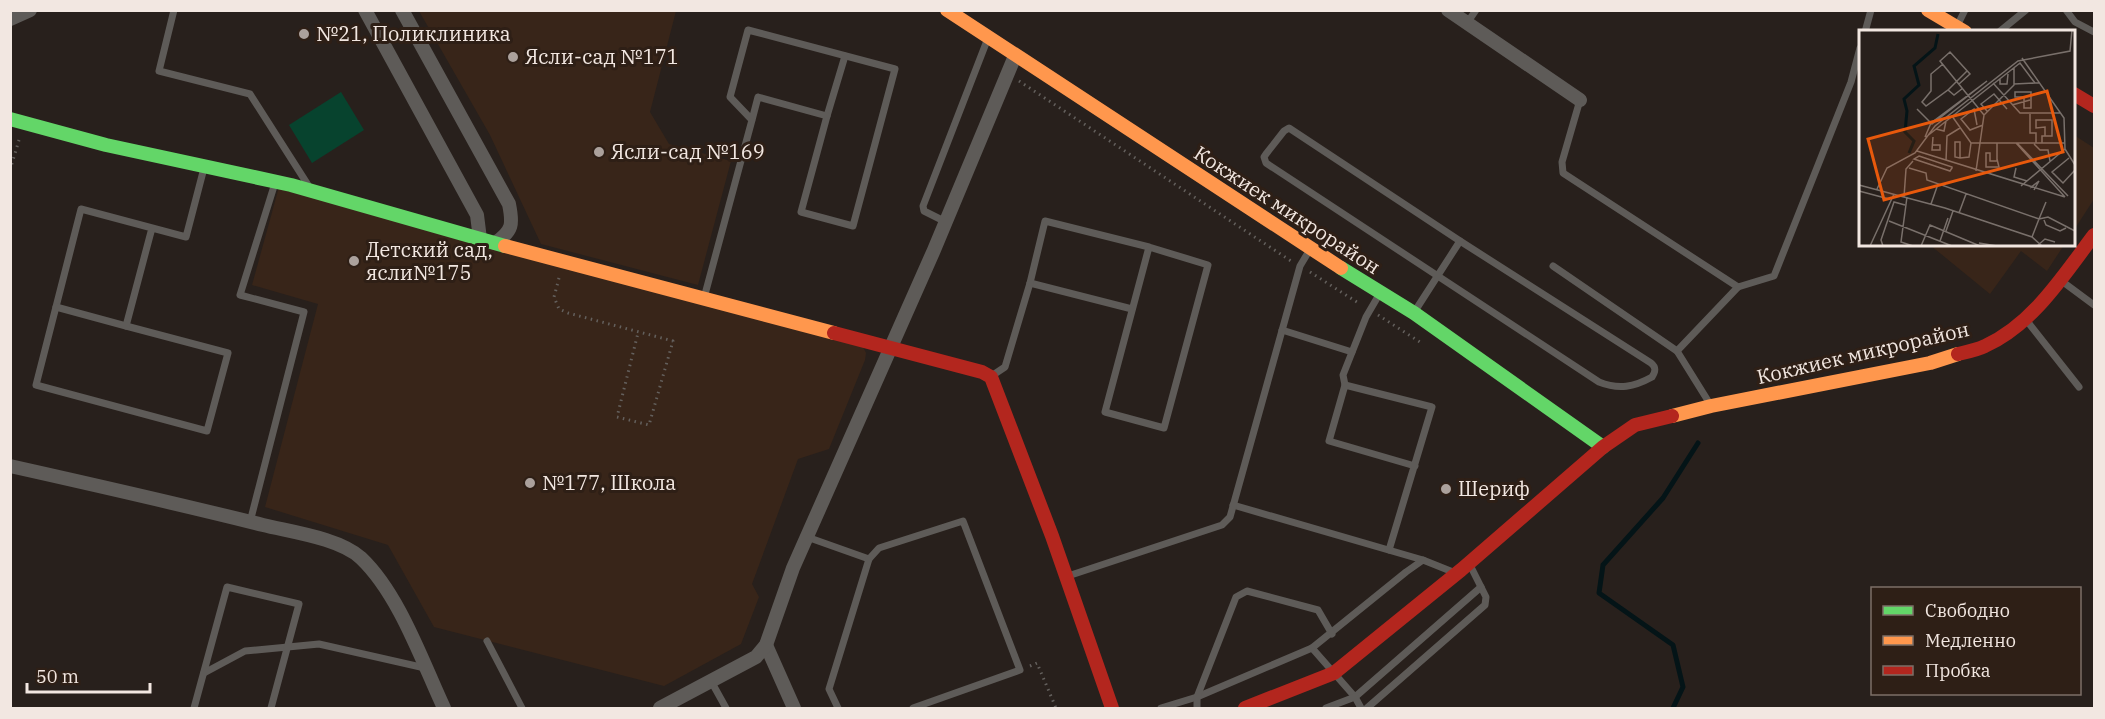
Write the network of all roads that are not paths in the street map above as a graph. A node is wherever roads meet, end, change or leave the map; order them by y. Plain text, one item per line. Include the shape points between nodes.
1 (30, 10) edge
2 (174, 10) edge
3 (365, 10) edge
4 (402, 10) edge
5 (947, 10) edge
6 (1448, 10) edge
7 (1476, 10) edge
8 (1871, 10) edge
9 (1928, 10) edge
10 (1965, 10) edge
11 (2026, 10) edge
12 (2066, 10) edge
13 (10, 19) edge
14 (1467, 24) junction
15 (1961, 29) edge
16 (1866, 30) edge
17 (2001, 30) edge
18 (2094, 32) edge
19 (988, 38) junction
20 (1859, 52) edge
21 (845, 56) junction
22 (1015, 56) junction
23 (2075, 95) edge
24 (1580, 100) joint
25 (2094, 106) edge
26 (827, 116) junction
27 (752, 120) junction
28 (17, 121) edge
29 (204, 165) junction
30 (276, 181) junction
31 (311, 190) junction
32 (946, 222) junction
33 (152, 228) junction
34 (480, 239) junction
35 (1460, 241) junction
36 (495, 243) junction
37 (2092, 243) edge
38 (1149, 247) junction
39 (1310, 249) junction
40 (1553, 266) dead end
41 (1438, 278) junction
42 (2060, 281) junction
43 (1030, 283) junction
44 (1738, 287) junction
45 (1381, 292) junction
46 (704, 298) junction
47 (2094, 305) edge
48 (56, 308) junction
49 (1132, 309) junction
50 (1414, 313) junction
51 (2026, 320) junction
52 (126, 326) junction
53 (1282, 330) junction
54 (891, 347) junction
55 (1677, 351) junction
56 (1352, 352) junction
57 (990, 377) junction
58 (1345, 385) junction
59 (2079, 387) dead end
60 (1711, 406) junction
61 (1603, 447) junction
62 (10, 466) edge
63 (1415, 466) junction
64 (1233, 505) junction
65 (250, 522) junction
66 (807, 537) junction
67 (1389, 550) junction
68 (869, 559) junction
69 (1423, 560) junction
70 (1469, 563) junction
71 (1456, 574) junction
72 (1066, 577) junction
73 (1481, 587) junction
74 (1332, 634) junction
75 (487, 641) dead end
76 (766, 645) junction
77 (287, 647) junction
78 (1312, 648) junction
79 (425, 668) junction
80 (204, 673) junction
81 (1334, 673) junction
82 (711, 681) junction
83 (1197, 697) junction
84 (1355, 697) junction
85 (194, 708) edge
86 (271, 708) edge
87 (444, 708) edge
88 (522, 708) edge
89 (660, 708) edge
90 (726, 708) edge
91 (794, 708) edge
92 (838, 708) edge
93 (913, 708) edge
94 (1112, 708) edge
95 (1161, 708) edge
96 (1197, 708) edge
97 (1245, 708) edge
98 (1326, 708) edge
99 (1361, 708) edge
100 (1366, 708) edge

1 - 13 street
2 - 31 lane via 159,71 250,94
3 - 34 street via 477,216
4 - 36 street via 508,204 512,221 507,235
5 - 19 street, Кокжиек микрорайон
6 - 14 street
7 - 14 lane
8 - 16 lane
9 - 15 street
10 - 15 lane
11 - 17 lane
12 - 18 lane via 2075,22
14 - 24 street
19 - 22 street, Кокжиек микрорайон
19 - 32 lane via 922,206 924,211
20 - 44 lane via 1851,82 1774,276
21 - 26 lane
21 - 26 lane via 895,69 853,226 801,212
21 - 27 lane via 748,30 730,97
22 - 32 street
22 - 39 street, Кокжиек микрорайон
23 - 25 street
24 - 44 lane via 1562,162 1563,173
26 - 27 lane via 758,98
27 - 46 lane
28 - 29 street
29 - 30 street
29 - 33 lane via 186,237
30 - 31 street
30 - 65 lane via 240,295 304,312
31 - 34 street
32 - 54 street
33 - 48 lane via 81,209
33 - 52 lane
34 - 36 street
35 - 41 lane
35 - 41 lane via 1290,128 1264,157 1266,163
35 - 41 lane via 1651,363 1655,374 1623,387 1599,382
36 - 46 street
37 - 42 street, Кокжиек микрорайон
38 - 43 lane via 1045,221
38 - 49 lane
38 - 49 lane via 1208,265 1164,428 1105,412
39 - 45 street, Кокжиек микрорайон
39 - 53 lane via 1300,266
40 - 55 lane
41 - 50 lane
42 - 47 lane
42 - 51 street, Кокжиек микрорайон
43 - 49 lane
43 - 57 lane via 1005,367
44 - 55 lane
45 - 50 street, Кокжиек микрорайон
45 - 56 lane
46 - 54 street
48 - 52 lane
48 - 52 lane via 36,385 207,431 228,353
50 - 61 street, Кокжиек микрорайон
51 - 59 lane
51 - 60 street, Кокжиек микрорайон via 1985,346 1930,363
53 - 56 lane
53 - 64 lane
54 - 57 street
54 - 66 street
55 - 60 lane
56 - 58 lane via 1343,375
57 - 72 street
58 - 63 lane via 1329,441
58 - 63 lane via 1432,407
60 - 61 street, Кокжиек микрорайон via 1635,425
61 - 70 street, Кокжиек микрорайон
62 - 65 street
63 - 67 lane
64 - 67 lane
64 - 72 lane via 1230,517 1222,525
65 - 79 street via 326,541 360,557 387,590
66 - 68 lane
66 - 76 street
67 - 69 lane
68 - 92 lane via 829,689
68 - 93 lane via 879,548 963,521 1020,670
69 - 71 lane
69 - 74 lane
70 - 71 street, Кокжиек микрорайон
70 - 73 lane
71 - 81 street, Кокжиек микрорайон
72 - 94 street
73 - 84 lane
73 - 100 lane via 1485,605
74 - 78 lane
74 - 83 lane via 1318,610 1247,591 1236,597
75 - 88 lane
76 - 82 street via 756,657
76 - 91 street
77 - 79 lane via 320,644
77 - 80 lane via 244,651
77 - 80 lane via 300,604 227,587
77 - 86 lane
78 - 81 lane
78 - 83 lane
79 - 87 street
80 - 85 lane
81 - 84 lane
81 - 97 street, Кокжиек микрорайон
82 - 89 street
82 - 90 lane
83 - 95 lane
83 - 96 lane
84 - 98 lane
84 - 99 lane

